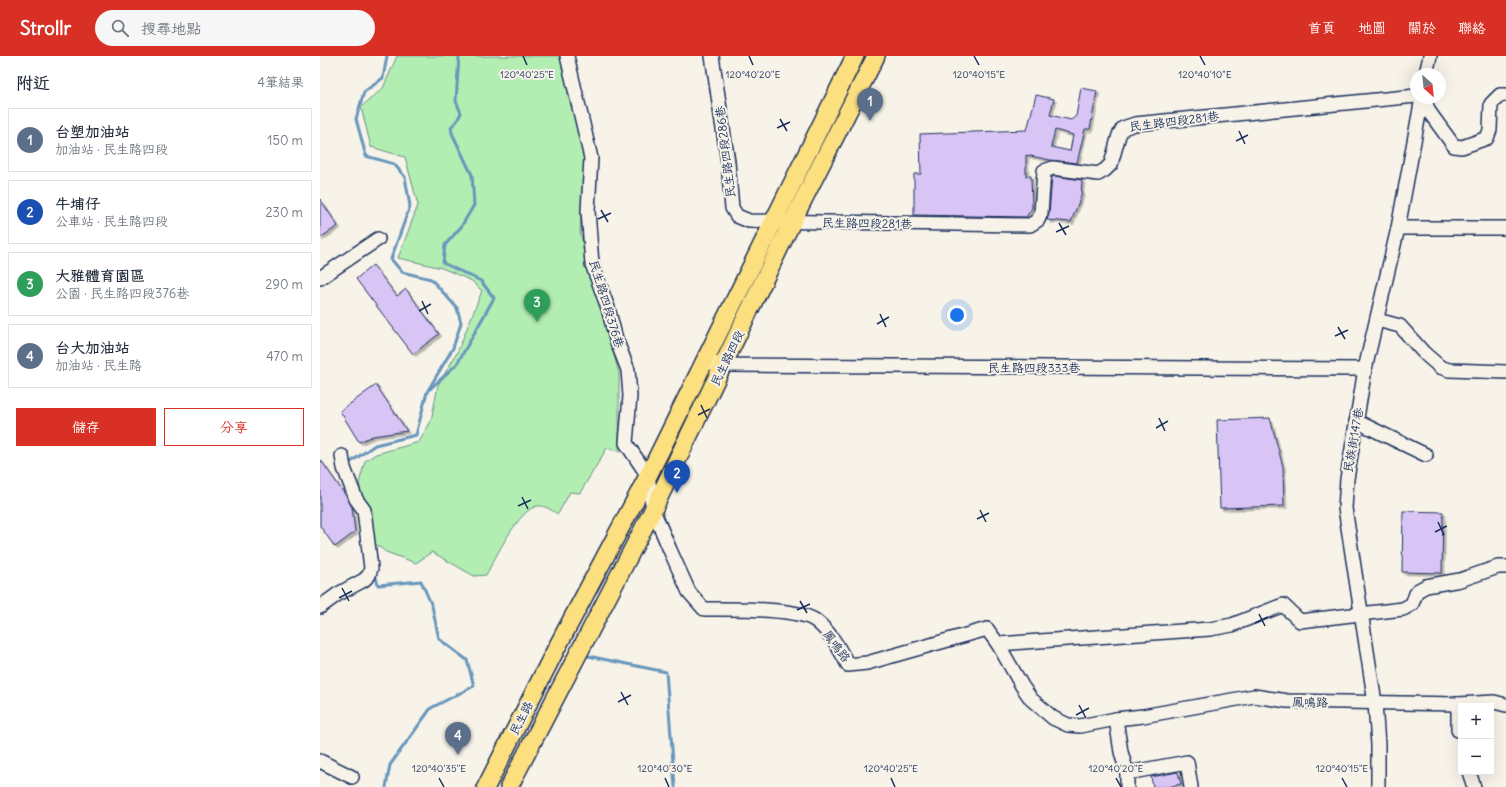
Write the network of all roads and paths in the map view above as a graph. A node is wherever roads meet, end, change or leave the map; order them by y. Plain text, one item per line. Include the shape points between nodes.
1 (567, 56) edge
2 (712, 56) edge
3 (855, 56) edge
4 (876, 56) edge
5 (1430, 56) edge
6 (1427, 68) edge
7 (1506, 95) edge
8 (1410, 97) edge
9 (1421, 104) edge
10 (1425, 104) edge
11 (773, 221) junction
12 (792, 222) junction
13 (1398, 228) junction
14 (1506, 228) edge
15 (378, 238) dead end
16 (320, 278) edge
17 (1377, 320) junction
18 (704, 362) junction
19 (724, 364) junction
20 (1365, 369) junction
21 (1506, 372) edge
22 (1356, 421) junction
23 (1426, 455) dead end
24 (342, 456) dead end
25 (648, 476) junction
26 (653, 510) junction
27 (1506, 567) edge
28 (320, 607) edge
29 (1362, 614) junction
30 (998, 644) junction
31 (556, 649) joint
32 (575, 658) joint
33 (1375, 703) junction
34 (1476, 703) edge
35 (1458, 704) edge
36 (1506, 705) edge
37 (1116, 719) junction
38 (320, 761) edge
39 (1127, 773) junction
40 (1470, 775) edge
41 (352, 777) dead end
42 (486, 787) edge
43 (509, 787) edge
44 (1127, 787) edge
45 (1191, 787) edge
46 (1378, 787) edge
47 (1474, 787) edge

1 - 25 street, 民生路四段376巷 via 591,158 588,211 592,264 628,370 630,396 626,443
2 - 11 street, 民生路四段286巷 via 728,162 732,208 737,216 749,221
3 - 11 main road, 民生路四段
4 - 12 main road, 民生路四段
5 - 6 street
7 - 10 street via 1500,95 1491,104 1490,130 1487,138 1462,146 1454,146
8 - 12 street, 民生路四段281巷 via 1135,124 1123,128 1118,135 1111,164 1098,174 1053,168 1044,171 1041,214 1038,220 1030,225
9 - 13 street, 民族街147巷
11 - 12 street, 民生路四段286巷
11 - 18 main road, 民生路四段
12 - 19 main road, 民生路四段
13 - 14 street
13 - 17 street, 民族街147巷
15 - 16 street
17 - 20 street, 民族街147巷
17 - 21 street via 1400,326 1440,367 1449,370
18 - 19 street, 民生路四段333巷
18 - 25 main road, 民生路四段
19 - 20 street, 民生路四段333巷
19 - 26 main road, 民生路四段
20 - 22 street, 民族街147巷
22 - 23 street
22 - 29 street, 民族街147巷 via 1345,508
24 - 28 street via 356,499 364,510 371,568 364,580
25 - 26 street, 鳳鳴路
25 - 31 main road, 民生路四段
26 - 30 street, 鳳鳴路 via 689,592 704,609 793,613 814,620 832,637 848,665 867,663 986,629
26 - 32 main road, 民生路四段
27 - 29 street via 1498,567 1460,580 1426,586 1417,591 1412,604 1403,609
29 - 30 street via 1300,621 1283,605 1232,625 1210,629
29 - 33 street, 民族街147巷
30 - 37 street, 鳳鳴路 via 1031,699 1053,718 1080,726
31 - 42 main road, 民生路
32 - 43 main road, 民生路
33 - 35 street, 鳳鳴路
33 - 37 street, 鳳鳴路 via 1287,701 1254,696
33 - 46 street, 民族街147巷
34 - 36 street, 鳳鳴路 via 1494,702
37 - 39 street
38 - 41 street
39 - 44 street
39 - 45 street via 1187,762
40 - 47 street

